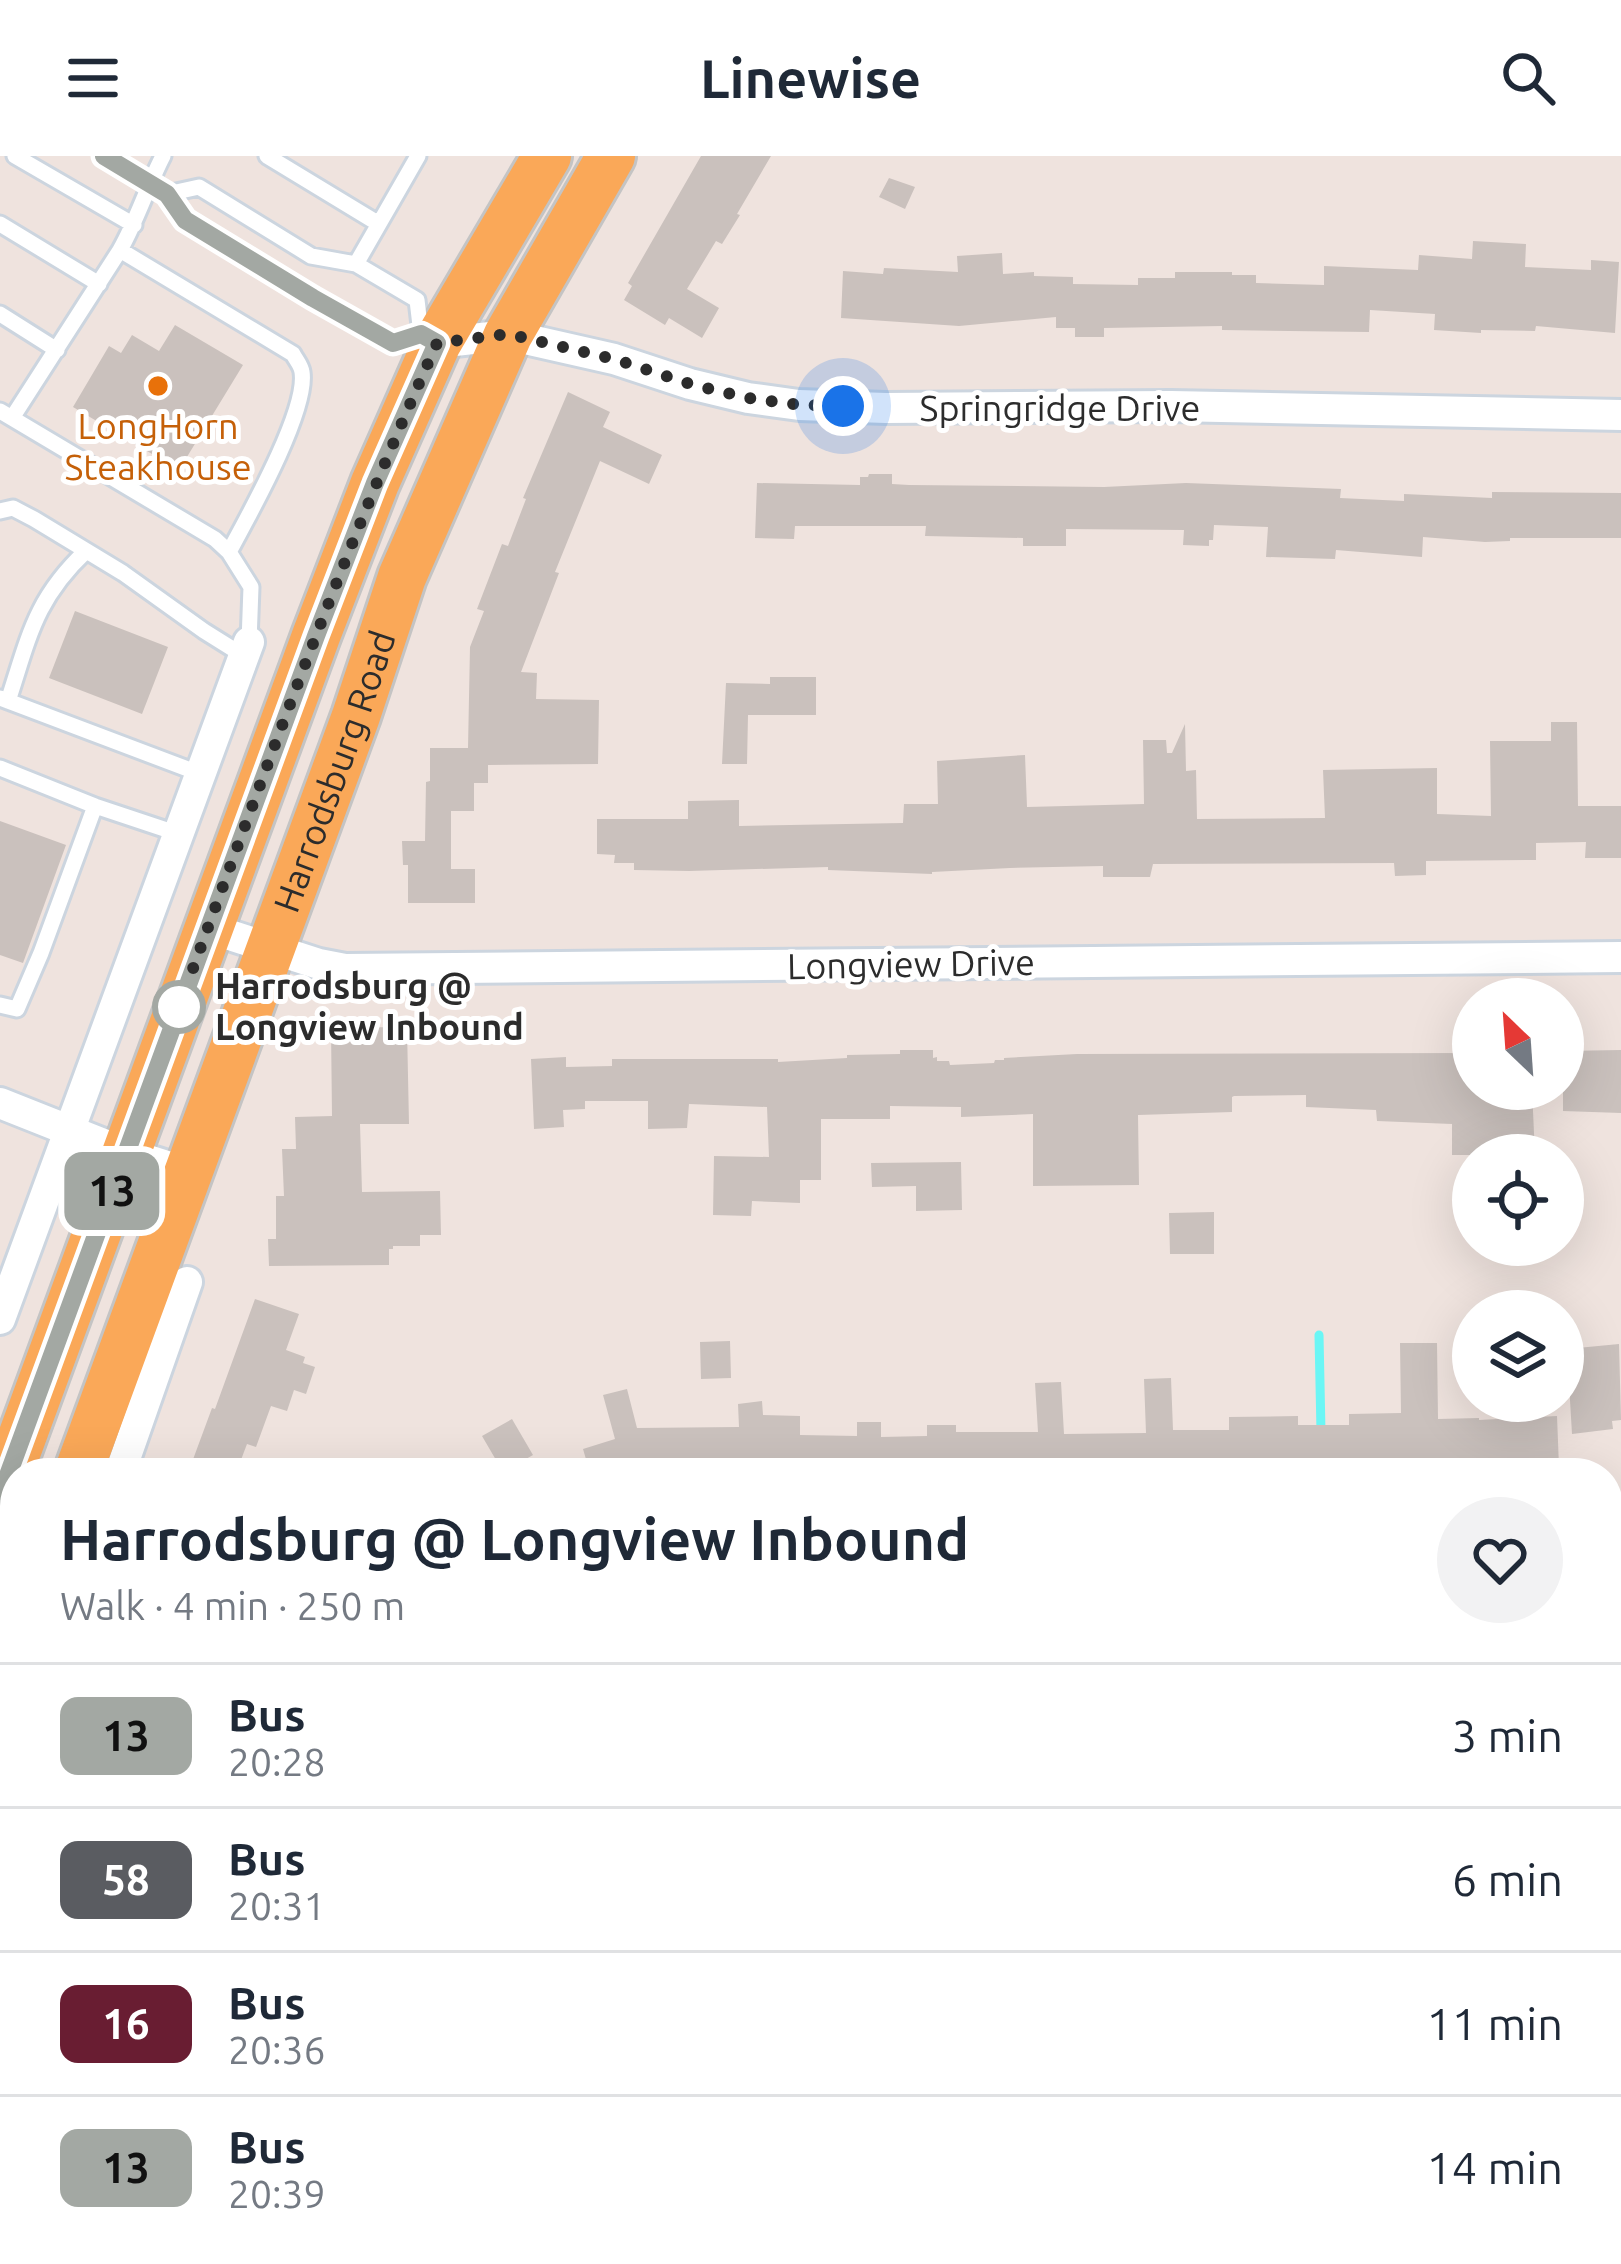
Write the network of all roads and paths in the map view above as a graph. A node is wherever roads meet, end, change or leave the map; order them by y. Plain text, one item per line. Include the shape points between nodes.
1 (15, 156) edge
2 (104, 156) edge
3 (163, 156) edge
4 (267, 156) edge
5 (418, 156) edge
6 (547, 156) edge
7 (611, 156) edge
8 (149, 183) junction
9 (167, 194) junction
10 (0, 224) edge
11 (379, 224) junction
12 (134, 225) junction
13 (120, 250) junction
14 (356, 264) junction
15 (99, 284) junction
16 (0, 314) edge
17 (508, 334) junction
18 (429, 339) junction
19 (57, 350) junction
20 (6, 414) edge
21 (1621, 415) edge
22 (0, 511) edge
23 (86, 551) junction
24 (229, 552) junction
25 (247, 649) junction
26 (4, 700) edge
27 (0, 768) edge
28 (201, 774) junction
29 (95, 806) junction
30 (179, 834) junction
31 (208, 928) junction
32 (272, 949) junction
33 (1621, 957) edge
34 (0, 1005) edge
35 (0, 1103) edge
36 (70, 1131) junction
37 (126, 1153) junction
38 (189, 1173) junction
39 (187, 1282) dead end
40 (0, 1319) edge
41 (14, 1458) edge
42 (84, 1458) edge
43 (124, 1458) edge

1 - 12 lane
2 - 8 lane
3 - 8 lane
4 - 11 lane
5 - 11 lane
6 - 18 main road, Harrodsburg Road
7 - 17 main road, Harrodsburg Road
8 - 9 lane
8 - 12 lane
9 - 14 lane via 199,187 311,256
9 - 18 lane via 185,220 352,321 393,343
10 - 15 lane
11 - 14 lane
12 - 13 lane
13 - 15 lane
13 - 24 lane via 293,354 302,371 297,410
14 - 18 lane via 417,300
15 - 19 lane
16 - 19 lane
17 - 18 street, Springridge Drive
17 - 21 street, Springridge Drive via 800,405
17 - 32 main road, Harrodsburg Road via 402,577
18 - 31 main road, Harrodsburg Road
19 - 20 lane
20 - 24 lane
22 - 23 lane via 13,508
23 - 25 lane
23 - 26 lane via 34,619
24 - 25 lane via 251,587
25 - 28 street
26 - 28 lane
27 - 29 lane
28 - 30 street
29 - 30 lane
29 - 34 lane via 17,1010
30 - 36 street
31 - 32 street, Longview Drive
31 - 37 main road, Harrodsburg Road
32 - 33 street, Longview Drive via 346,969
32 - 38 main road, Harrodsburg Road
35 - 36 street
36 - 37 street
36 - 40 street
37 - 38 street
37 - 41 main road, Harrodsburg Road
38 - 42 main road, Harrodsburg Road
39 - 43 street

